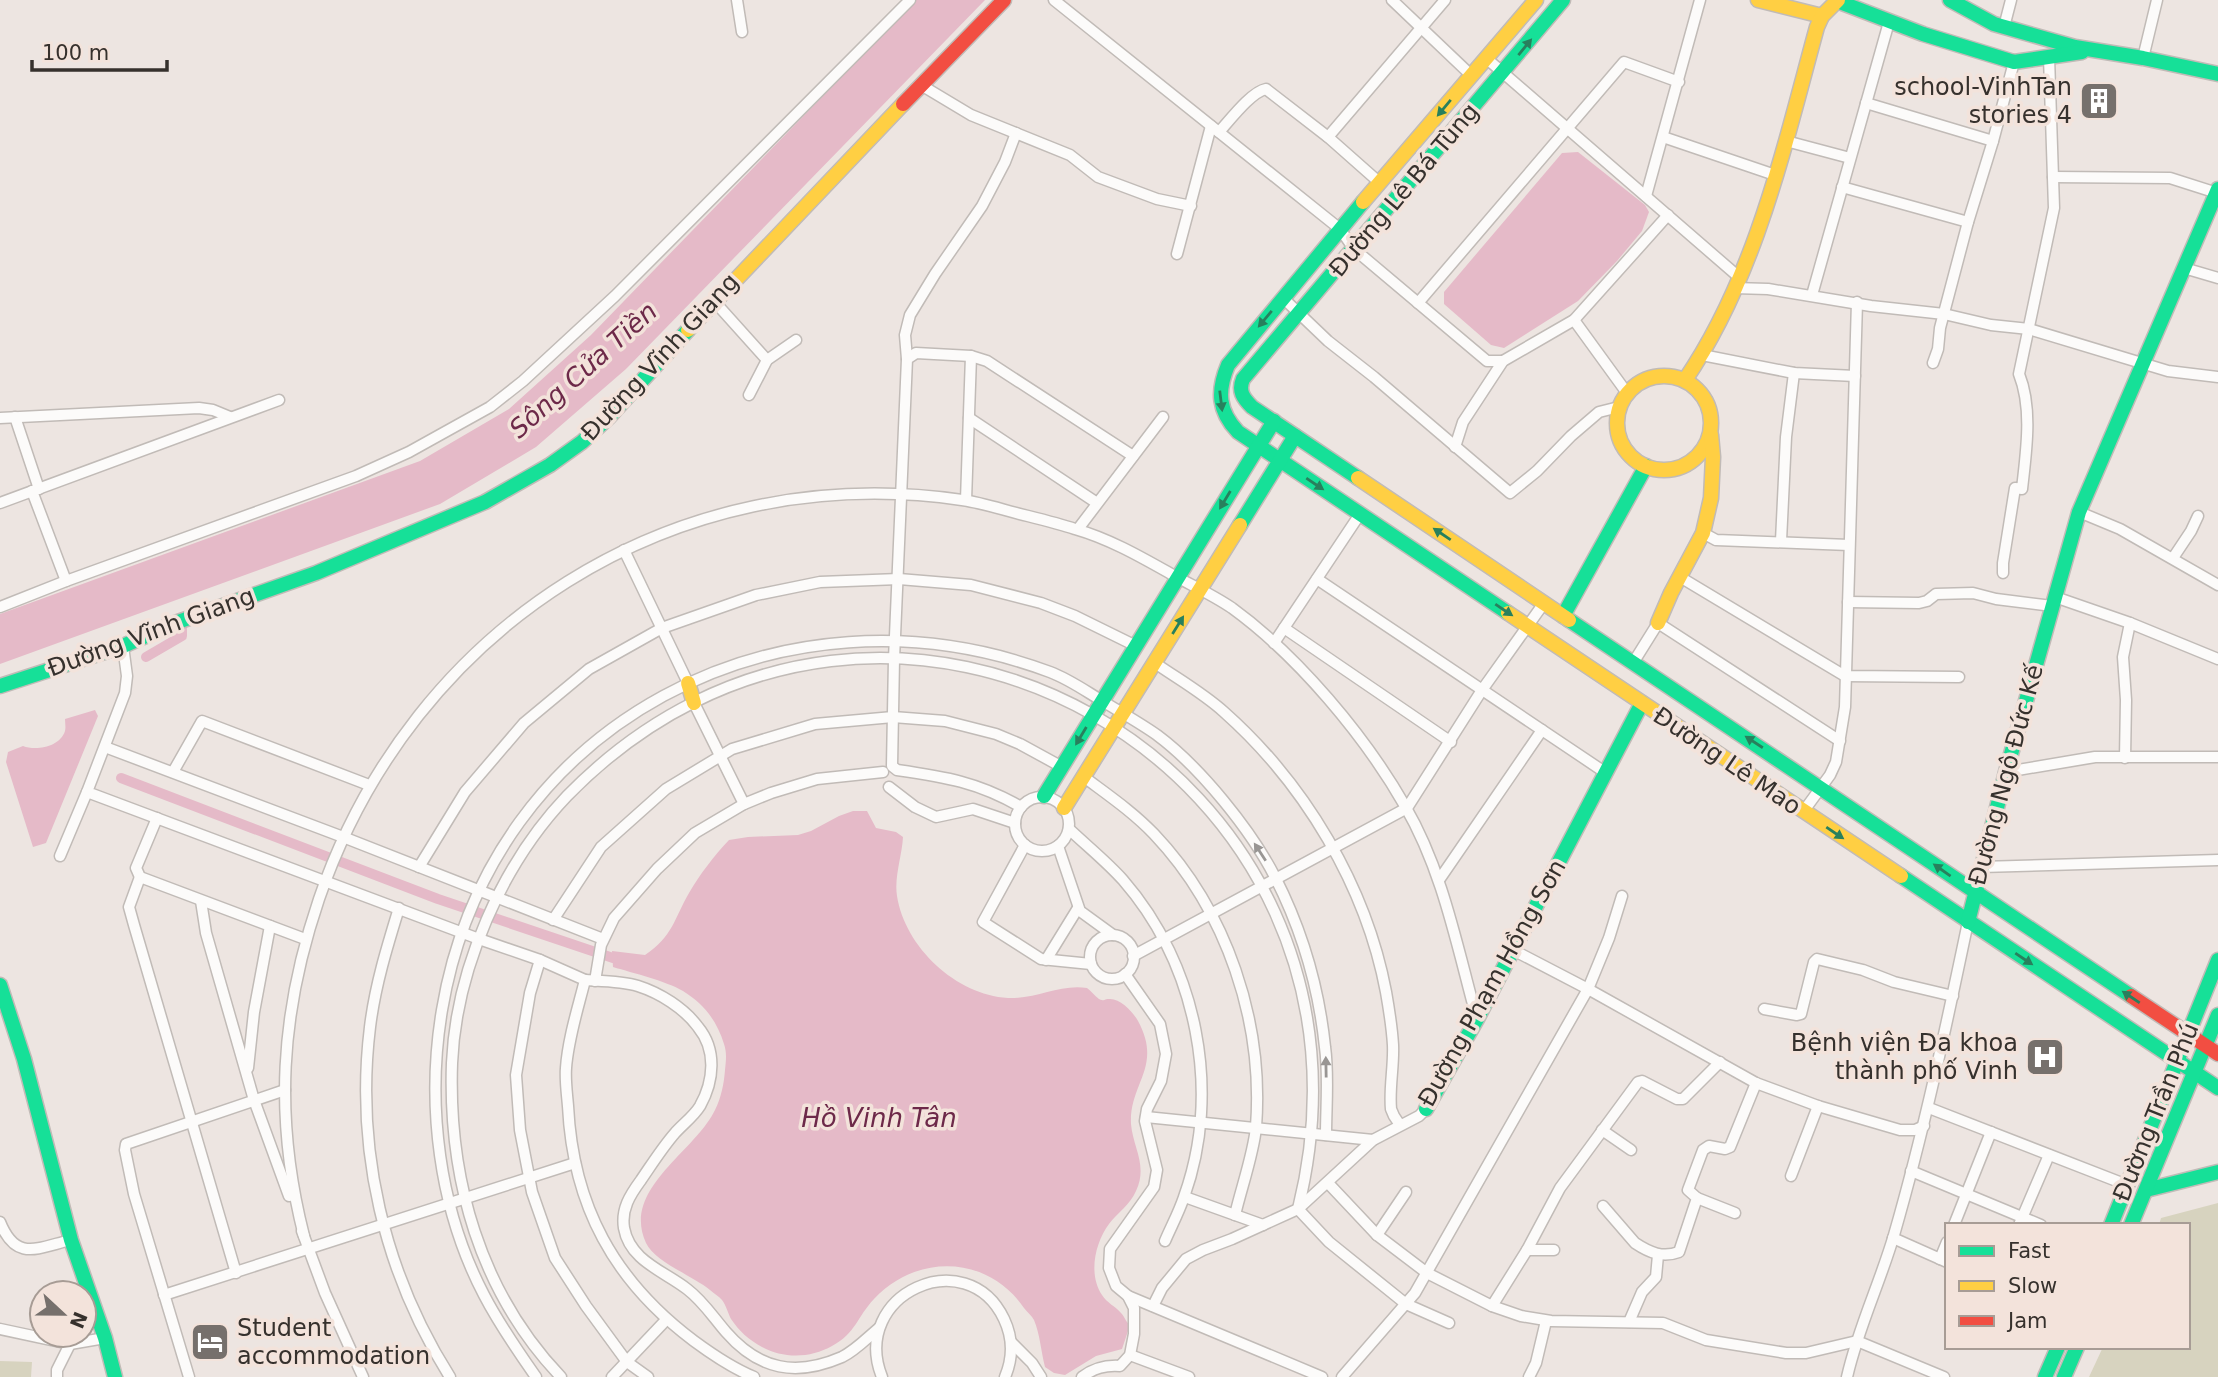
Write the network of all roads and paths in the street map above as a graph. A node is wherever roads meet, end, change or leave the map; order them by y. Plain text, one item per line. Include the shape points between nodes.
1 (737, 0) edge
2 (910, 0) edge
3 (1004, 0) edge
4 (1054, 0) edge
5 (1392, 0) edge
6 (1445, 0) edge
7 (1536, 0) edge
8 (1563, 0) edge
9 (1700, 0) edge
10 (1758, 0) edge
11 (1950, 0) edge
12 (2011, 0) edge
13 (2157, 0) edge
14 (1837, 1) edge
15 (1822, 16) junction
16 (1889, 22) junction
17 (1423, 27) junction
18 (2004, 27) junction
19 (742, 32) dead end
20 (2090, 50) junction
21 (2049, 57) junction
22 (1486, 58) junction
23 (2143, 58) junction
24 (2014, 62) junction
25 (1504, 72) junction
26 (2218, 74) edge
27 (1472, 76) junction
28 (1679, 82) junction
29 (921, 85) junction
30 (1866, 103) junction
31 (1568, 128) junction
32 (1215, 129) junction
33 (1016, 133) junction
34 (1328, 137) junction
35 (1663, 137) junction
36 (1786, 141) junction
37 (1993, 141) junction
38 (1850, 158) junction
39 (1775, 175) junction
40 (2053, 177) junction
41 (1380, 183) junction
42 (1842, 187) junction
43 (2217, 191) edge
44 (1646, 196) junction
45 (1191, 206) junction
46 (1668, 215) junction
47 (1968, 222) junction
48 (1340, 229) junction
49 (1354, 249) junction
50 (1177, 254) dead end
51 (2184, 268) junction
52 (2218, 278) edge
53 (1737, 283) junction
54 (1812, 295) junction
55 (1283, 298) junction
56 (714, 301) junction
57 (1857, 302) junction
58 (1418, 303) junction
59 (1299, 313) junction
60 (1944, 314) junction
61 (1574, 320) junction
62 (2029, 329) junction
63 (796, 340) dead end
64 (1702, 355) junction
65 (971, 356) junction
66 (907, 359) junction
67 (767, 360) junction
68 (1503, 362) junction
69 (1933, 363) dead end
70 (2142, 364) junction
71 (1794, 373) junction
72 (1855, 376) junction
73 (2218, 377) edge
74 (1685, 380) junction
75 (1627, 393) junction
76 (749, 395) dead end
77 (279, 400) dead end
78 (1252, 407) joint
79 (1619, 407) junction
80 (15, 417) junction
81 (230, 417) junction
82 (1163, 417) dead end
83 (0, 418) edge
84 (969, 418) junction
85 (1274, 421) junction
86 (1710, 430) junction
87 (1238, 432) joint
88 (1295, 436) junction
89 (1259, 446) junction
90 (1455, 447) junction
91 (1133, 456) junction
92 (1280, 460) junction
93 (1646, 466) junction
94 (35, 490) junction
95 (903, 494) junction
96 (966, 500) junction
97 (0, 503) edge
98 (1097, 503) junction
99 (2079, 512) junction
100 (1360, 514) junction
101 (2198, 516) dead end
102 (1078, 529) junction
103 (1703, 533) junction
104 (1781, 541) junction
105 (1849, 545) junction
106 (624, 550) junction
107 (2173, 558) junction
108 (2003, 573) dead end
109 (1680, 577) junction
110 (1178, 578) junction
111 (899, 579) junction
112 (1317, 579) junction
113 (66, 581) junction
114 (2218, 585) edge
115 (1201, 589) junction
116 (1848, 602) junction
117 (2053, 602) junction
118 (1544, 603) junction
119 (0, 607) edge
120 (1563, 616) junction
121 (1658, 623) junction
122 (2130, 623) junction
123 (1527, 626) junction
124 (662, 628) junction
125 (1284, 628) junction
126 (895, 641) junction
127 (1274, 643) junction
128 (123, 646) junction
129 (1136, 646) junction
130 (894, 659) junction
131 (2218, 659) edge
132 (1155, 663) junction
133 (1633, 663) junction
134 (1845, 676) junction
135 (1959, 677) dead end
136 (688, 682) junction
137 (0, 686) edge
138 (1482, 690) junction
139 (1102, 701) junction
140 (694, 703) junction
141 (1642, 703) junction
142 (1124, 714) junction
143 (1094, 715) junction
144 (893, 717) junction
145 (1115, 728) junction
146 (1542, 730) junction
147 (1840, 741) junction
148 (1451, 742) junction
149 (105, 747) junction
150 (720, 757) junction
151 (2218, 757) edge
152 (2125, 758) junction
153 (1062, 767) junction
154 (173, 772) junction
155 (883, 772) dead end
156 (2006, 772) junction
157 (1606, 773) junction
158 (1084, 777) junction
159 (369, 785) junction
160 (550, 785) junction
161 (1821, 786) junction
162 (889, 787) dead end
163 (87, 792) junction
164 (1044, 796) junction
165 (566, 798) junction
166 (744, 804) junction
167 (1021, 807) junction
168 (1064, 808) junction
169 (1407, 808) junction
170 (1803, 812) junction
171 (156, 818) junction
172 (1015, 823) junction
173 (1069, 829) junction
174 (342, 840) junction
175 (1025, 845) junction
176 (1058, 846) junction
177 (1333, 847) junction
178 (60, 856) dead end
179 (2218, 860) edge
180 (419, 867) junction
181 (1981, 867) junction
182 (327, 876) junction
183 (140, 877) junction
184 (1276, 878) junction
185 (1439, 880) junction
186 (1262, 885) junction
187 (1975, 892) junction
188 (476, 894) junction
189 (1622, 896) dead end
190 (201, 901) junction
191 (495, 902) junction
192 (399, 908) junction
193 (1078, 908) junction
194 (1211, 912) junction
195 (553, 920) junction
196 (1968, 922) junction
197 (270, 926) junction
198 (463, 927) junction
199 (482, 934) junction
200 (1113, 936) junction
201 (1163, 938) junction
202 (305, 939) junction
203 (602, 942) junction
204 (1513, 950) junction
205 (1133, 956) junction
206 (540, 960) junction
207 (1046, 960) junction
208 (2218, 960) edge
209 (1091, 964) junction
210 (1125, 974) junction
211 (590, 980) junction
212 (0, 985) edge
213 (1588, 989) junction
214 (1953, 996) junction
215 (3, 1002) edge
216 (1764, 1009) dead end
217 (2218, 1015) edge
218 (1477, 1019) junction
219 (2187, 1035) junction
220 (2212, 1050) edge
221 (2177, 1061) junction
222 (1720, 1062) junction
223 (2194, 1073) junction
224 (247, 1077) junction
225 (1756, 1083) junction
226 (2218, 1088) edge
227 (285, 1090) junction
228 (254, 1100) junction
229 (1818, 1106) junction
230 (1929, 1108) junction
231 (1426, 1109) joint
232 (1146, 1117) junction
233 (191, 1121) junction
234 (1199, 1122) junction
235 (1400, 1125) junction
236 (1924, 1126) junction
237 (1256, 1128) junction
238 (1602, 1130) junction
239 (1991, 1132) junction
240 (1312, 1134) junction
241 (1326, 1135) junction
242 (1373, 1140) junction
243 (1631, 1150) dead end
244 (2049, 1155) junction
245 (575, 1163) junction
246 (1911, 1171) junction
247 (2218, 1172) edge
248 (1791, 1176) dead end
249 (529, 1177) junction
250 (1328, 1183) junction
251 (2127, 1185) junction
252 (2146, 1190) junction
253 (1406, 1192) dead end
254 (1966, 1194) junction
255 (1185, 1197) junction
256 (465, 1198) junction
257 (1697, 1198) junction
258 (450, 1203) junction
259 (1604, 1206) dead end
260 (1298, 1209) junction
261 (1735, 1213) dead end
262 (1235, 1215) junction
263 (2020, 1221) edge
264 (0, 1222) edge
265 (1955, 1223) edge
266 (2111, 1223) edge
267 (2131, 1223) edge
268 (383, 1224) junction
269 (1263, 1225) junction
270 (1377, 1235) junction
271 (304, 1236) junction
272 (1893, 1238) junction
273 (71, 1240) junction
274 (1165, 1241) dead end
275 (309, 1250) junction
276 (1527, 1250) junction
277 (1554, 1250) dead end
278 (1658, 1255) junction
279 (1943, 1260) edge
280 (236, 1273) junction
281 (1427, 1273) junction
282 (164, 1295) junction
283 (1128, 1296) junction
284 (1406, 1304) junction
285 (1153, 1306) junction
286 (1492, 1306) junction
287 (666, 1320) junction
288 (1546, 1321) junction
289 (1629, 1322) junction
290 (1449, 1323) dead end
291 (879, 1328) junction
292 (0, 1329) edge
293 (28, 1335) edge
294 (105, 1338) junction
295 (98, 1339) edge
296 (1857, 1341) junction
297 (1011, 1342) junction
298 (68, 1349) edge
299 (2057, 1349) edge
300 (2076, 1349) edge
301 (1130, 1355) junction
302 (626, 1362) junction
303 (1916, 1364) junction
304 (1120, 1366) junction
305 (2048, 1371) edge
306 (2066, 1375) edge
307 (57, 1377) edge
308 (115, 1377) edge
309 (189, 1377) edge
310 (363, 1377) edge
311 (450, 1377) edge
312 (536, 1377) edge
313 (562, 1377) edge
314 (612, 1377) edge
315 (648, 1377) edge
316 (754, 1377) edge
317 (882, 1377) edge
318 (1005, 1377) edge
319 (1041, 1377) edge
320 (1082, 1377) edge
321 (1110, 1377) edge
322 (1189, 1377) edge
323 (1322, 1377) edge
324 (1342, 1377) edge
325 (1529, 1377) edge
326 (1847, 1377) edge
327 (1910, 1377) edge
328 (1944, 1377) edge

1 - 19 street
2 - 113 street via 615,296 490,407 356,476
3 - 29 street, Đường Vĩnh Giang
4 - 32 street
5 - 17 street
6 - 17 street
7 - 22 street, Đường Lê Bá Tùng
25 -> 8 street, Đường Lê Bá Tùng
9 - 28 street
10 - 15 street
11 - 18 street
12 - 18 street
13 - 23 street
14 - 15 street
14 - 16 street
15 - 36 street
16 - 24 street
16 - 30 street
17 - 27 street
17 - 34 street
18 - 20 street
20 - 21 street
20 - 23 street
21 - 24 street
21 - 40 street
22 - 25 street
22 - 27 street, Đường Lê Bá Tùng
23 - 26 street
24 - 37 street
25 - 31 street
25 - 49 street, Đường Lê Bá Tùng
27 -> 41 street, Đường Lê Bá Tùng
28 - 31 street via 1624,62
28 - 35 street
29 - 33 street via 961,110
29 - 56 street, Đường Vĩnh Giang
30 - 37 street
30 - 38 street
31 - 44 street
31 - 58 street
32 - 34 street via 1265,89
32 - 45 street
32 - 48 street
33 - 45 street via 1070,155 1098,177
33 - 66 street via 982,206 910,315 905,335
34 - 41 street
35 - 39 street
35 - 44 street
36 - 38 street
36 - 39 street
37 - 47 street
38 - 42 street
39 - 53 street
40 - 43 street via 2170,178
40 - 62 street via 2054,208
41 - 48 street, Đường Lê Bá Tùng
42 - 47 street
42 - 54 street
43 - 51 street, Đường Ngô Đức Kế
44 - 46 street
45 - 50 street
46 - 53 street
46 - 61 street
47 - 60 street
48 - 49 street
48 - 55 street, Đường Lê Bá Tùng
49 - 58 street
49 - 59 street, Đường Lê Bá Tùng
51 - 52 street
51 - 70 street, Đường Ngô Đức Kế
53 - 54 street
53 - 64 street
54 - 57 street
55 - 59 street
55 -> 87 street, Đường Lê Bá Tùng via 1228,365 1220,383 1220,406
56 - 67 street
56 - 128 street, Đường Vĩnh Giang via 609,417 550,465 485,502 316,573
57 - 60 street
57 - 72 street
58 - 68 street via 1487,361
59 - 78 street, Đường Lê Bá Tùng via 1243,379 1240,393
59 - 90 street
60 - 62 street via 1991,326
60 - 69 street
61 - 68 street
61 - 75 street
62 - 70 street
62 - 108 street via 2019,374 2027,393 2022,489 2015,488
63 - 67 street
64 - 71 street
64 - 74 street
65 - 66 street via 916,353
65 - 84 street
65 - 91 street via 994,365
66 - 95 street
67 - 76 street
68 - 90 street via 1462,422
70 - 73 street
70 - 99 street, Đường Ngô Đức Kế
71 - 72 street
71 - 104 street
72 - 105 street
74 - 75 street via 1654,376
74 - 86 street via 1706,401
75 - 79 street
77 - 81 street
78 - 85 street, Đường Lê Mao
79 - 90 street via 1599,412 1510,493
79 - 93 street via 1619,439 1627,453
80 - 81 street via 199,408
80 - 83 street
80 - 94 street
81 - 94 street
82 - 91 street
84 - 96 street
84 - 98 street
85 - 88 street, Đường Lê Mao
85 - 89 street
86 - 93 street via 1696,457 1684,465 1670,470
86 - 103 street via 1711,498
87 - 89 street, Đường Lê Mao
88 - 92 street
118 -> 88 street, Đường Lê Mao
89 - 92 street, Đường Lê Mao
89 -> 110 street
91 - 98 street
92 -> 100 street, Đường Lê Mao
92 - 115 street
93 - 120 street
94 - 97 street
94 - 113 street
95 - 96 street
95 - 106 street via 788,499 721,514
95 - 111 street
96 - 102 street
98 - 102 street
99 - 107 street
99 - 117 street, Đường Ngô Đức Kế
100 - 112 street
100 -> 123 street, Đường Lê Mao
101 - 107 street
102 - 110 street
103 - 104 street via 1716,540
103 - 109 street
104 - 105 street
105 - 116 street
106 - 124 street
106 - 159 street via 572,578 479,648 401,736
107 - 114 street
109 - 121 street
109 - 134 street
110 - 115 street
110 - 129 street
111 - 124 street via 820,582 757,594
111 - 126 street
111 - 129 street via 935,580 1006,593 1075,616
112 - 125 street
112 - 138 street
113 - 119 street
115 - 127 street
132 -> 115 street
116 - 117 street via 1919,603 1936,594 1973,593
116 - 134 street
117 - 122 street
117 - 156 street, Đường Ngô Đức Kế
118 - 120 street, Đường Lê Mao
118 - 123 street
120 - 133 street, Đường Lê Mao
121 - 133 street
121 - 147 street
122 - 131 street
122 - 152 street via 2123,657
123 - 138 street
123 - 141 street, Đường Lê Mao
124 - 136 street
124 - 180 street via 589,669 524,723 466,792
125 - 127 street
125 - 148 street
126 - 130 street
126 - 136 street via 789,649
126 - 139 street via 978,650 1054,674
127 - 169 street via 1302,669 1376,759
128 - 137 street, Đường Vĩnh Giang
128 - 149 street via 127,685
129 - 139 street
130 - 140 street via 839,661 785,670
130 - 143 street via 989,672 1050,693
130 - 144 street
132 - 142 street
132 - 177 street via 1223,711 1253,741 1307,806
161 -> 133 street, Đường Lê Mao
134 - 135 street
134 - 147 street
136 - 140 street
136 - 160 street via 612,729
138 - 146 street
138 - 148 street
139 - 142 street
139 - 143 street
140 - 150 street
140 - 165 street via 635,737
141 - 157 street, Đường Phạm Hồng Sơn
141 - 170 street, Đường Lê Mao
142 - 145 street
184 -> 142 street via 1231,811 1189,765 1159,737
143 - 145 street
143 -> 153 street
144 - 150 street via 815,724 732,749
144 - 153 street via 971,727 1020,744
144 - 167 street via 895,769 972,783
145 - 158 street
145 - 186 street via 1162,761 1200,798
146 - 157 street
146 - 185 street
147 - 161 street via 1836,762
148 - 169 street
149 - 154 street
149 - 163 street
150 - 166 street
150 - 195 street via 666,789 601,847
151 - 152 street
152 - 156 street via 2088,758
153 - 164 street
154 - 159 street via 202,721
154 - 174 street
155 - 166 street via 817,779
156 - 181 street, Đường Ngô Đức Kế
157 - 204 street, Đường Phạm Hồng Sơn
158 - 168 street
158 - 194 street via 1154,835
159 - 174 street
160 - 165 street
160 - 188 street via 512,832
161 - 170 street
187 -> 161 street, Đường Lê Mao
162 - 172 street via 936,817 974,810
163 - 171 street
163 - 178 street
164 - 167 street
164 - 168 street
165 - 191 street via 520,855
166 - 203 street via 695,833 657,869 614,918
167 - 172 street
168 - 173 street
169 - 177 street
169 - 185 street
170 -> 196 street, Đường Lê Mao
171 - 182 street
171 - 183 street via 136,869
172 - 175 street
173 - 176 street
173 - 201 street via 1123,881
174 - 180 street
174 - 182 street
175 - 176 street via 1042,851
175 - 207 street via 983,922
176 - 193 street
177 - 184 street
177 - 235 street via 1357,897 1386,992 1393,1045 1391,1109
179 - 181 street
180 - 188 street
181 - 187 street, Đường Ngô Đức Kế
182 - 192 street
182 - 202 street
183 - 190 street
183 - 233 street via 129,907
184 - 186 street
241 -> 184 street via 1326,1049 1314,980
185 - 218 street
186 - 194 street
186 - 240 street via 1288,944 1306,1006 1314,1070
187 - 196 street, Đường Ngô Đức Kế
219 -> 187 street, Đường Lê Mao
188 - 191 street
188 - 198 street
189 - 213 street
190 - 197 street
190 - 224 street
191 - 195 street
191 - 199 street
192 - 198 street
192 - 268 street via 370,1026 366,1087 369,1148
193 - 200 street
193 - 207 street
194 - 201 street
194 - 237 street via 1247,1005 1255,1064
195 - 203 street
196 - 214 street, Đường Ngô Đức Kế
196 -> 221 street, Đường Lê Mao
197 - 202 street
197 - 224 street
198 - 199 street
198 - 258 street via 446,983 435,1087 438,1140
199 - 206 street
199 - 256 street via 463,993 453,1048 451,1105
200 - 205 street via 1127,942
200 - 209 street via 1094,944
201 - 205 street
201 - 234 street via 1182,977 1192,1013 1202,1090
202 - 227 street via 289,1019
203 - 211 street via 598,969
204 - 213 street
204 - 218 street, Đường Phạm Hồng Sơn
205 - 210 street
206 - 211 street
206 - 249 street via 516,1075
207 - 209 street
208 - 219 street, Đường Trần Phú
209 - 210 street via 1105,978
210 - 232 street via 1160,1024 1166,1054 1161,1082
211 - 245 street via 576,1014 566,1069
211 - 291 street via 636,985 668,999 698,1026 712,1057 710,1084 699,1108 674,1134 626,1201 624,1230 639,1257 686,1288 746,1352 766,1366 790,1371 818,1369 844,1357
212 - 215 street
213 - 222 street
213 - 281 street
214 - 216 street via 1817,959 1801,1014
214 - 230 street, Đường Ngô Đức Kế
215 - 273 street via 24,1059
217 - 220 street, Đường Trần Phú
218 - 231 street, Đường Phạm Hồng Sơn
219 - 220 street, Đường Lê Mao
219 - 221 street, Đường Trần Phú
220 - 223 street, Đường Trần Phú
221 - 223 street, Đường Lê Mao
221 - 251 street, Đường Trần Phú
222 - 225 street
222 - 238 street via 1683,1099 1640,1080
223 - 226 street, Đường Lê Mao
223 - 252 street, Đường Trần Phú
224 - 228 street
225 - 229 street
225 - 257 street via 1730,1147 1703,1150 1688,1190
227 - 228 street
227 - 271 street via 288,1156
228 - 233 street
228 - 271 street
229 - 236 street via 1900,1130
229 - 248 street
230 - 236 street, Đường Ngô Đức Kế
230 - 239 street
231 - 235 street, Đường Phạm Hồng Sơn
232 - 234 street
232 - 283 street via 1157,1170 1154,1187 1110,1249 1112,1277
233 - 280 street
233 - 282 street via 126,1144 125,1150
234 - 237 street
234 - 255 street
235 - 242 street, Đường Phạm Hồng Sơn
236 - 246 street, Đường Ngô Đức Kế
237 - 240 street
237 - 262 street
238 - 243 street
238 - 276 street via 1560,1188
239 - 244 street
239 - 254 street
240 - 241 street
240 - 260 street
241 - 242 street
242 - 250 street, Đường Phạm Hồng Sơn
244 - 251 street
244 - 263 street
245 - 249 street
245 - 287 street via 590,1213 615,1262
246 - 254 street
246 - 272 street, Đường Ngô Đức Kế
247 - 252 street
249 - 256 street
249 - 302 street via 555,1258
250 - 260 street, Đường Phạm Hồng Sơn
250 - 270 street
251 - 266 street, Đường Trần Phú
252 - 267 street, Đường Trần Phú
253 - 270 street
254 - 263 street
254 - 265 street
255 - 262 street
255 - 274 street
256 - 258 street
256 - 313 street via 489,1268 510,1308
257 - 261 street
257 - 278 street via 1679,1252
258 - 268 street
258 - 312 street via 482,1291
259 - 278 street via 1635,1243
260 - 269 street, Đường Phạm Hồng Sơn
260 - 284 street via 1329,1242
262 - 269 street
264 - 273 street via 12,1244 22,1249
268 - 275 street
268 - 311 street via 419,1322
269 - 285 street, Đường Phạm Hồng Sơn via 1186,1259
270 - 281 street
271 - 275 street
272 - 279 street
272 - 296 street, Đường Ngô Đức Kế
273 - 294 street
275 - 280 street
275 - 310 street
276 - 277 street
276 - 286 street
278 - 289 street via 1656,1277 1642,1292
280 - 282 street
281 - 284 street
281 - 286 street
282 - 309 street
283 - 285 street
283 - 301 street via 1134,1308
284 - 290 street
284 - 324 street
285 - 323 street
286 - 288 street
287 - 302 street
287 - 316 street via 714,1356
288 - 289 street
288 - 325 street
289 - 296 street via 1663,1323 1706,1340 1786,1353
291 - 297 street via 888,1310 909,1291 927,1283 956,1282 990,1299 1006,1323
291 - 317 street via 876,1356
292 - 293 street
294 - 295 street
294 - 308 street
296 - 303 street
296 - 326 street, Đường Ngô Đức Kế
297 - 318 street
297 - 319 street
298 - 307 street
299 - 305 street
300 - 306 street
301 - 304 street
301 - 322 street
302 - 314 street
302 - 315 street
303 - 327 street
303 - 328 street
304 - 320 street via 1106,1365
304 - 321 street
305 - 306 street

